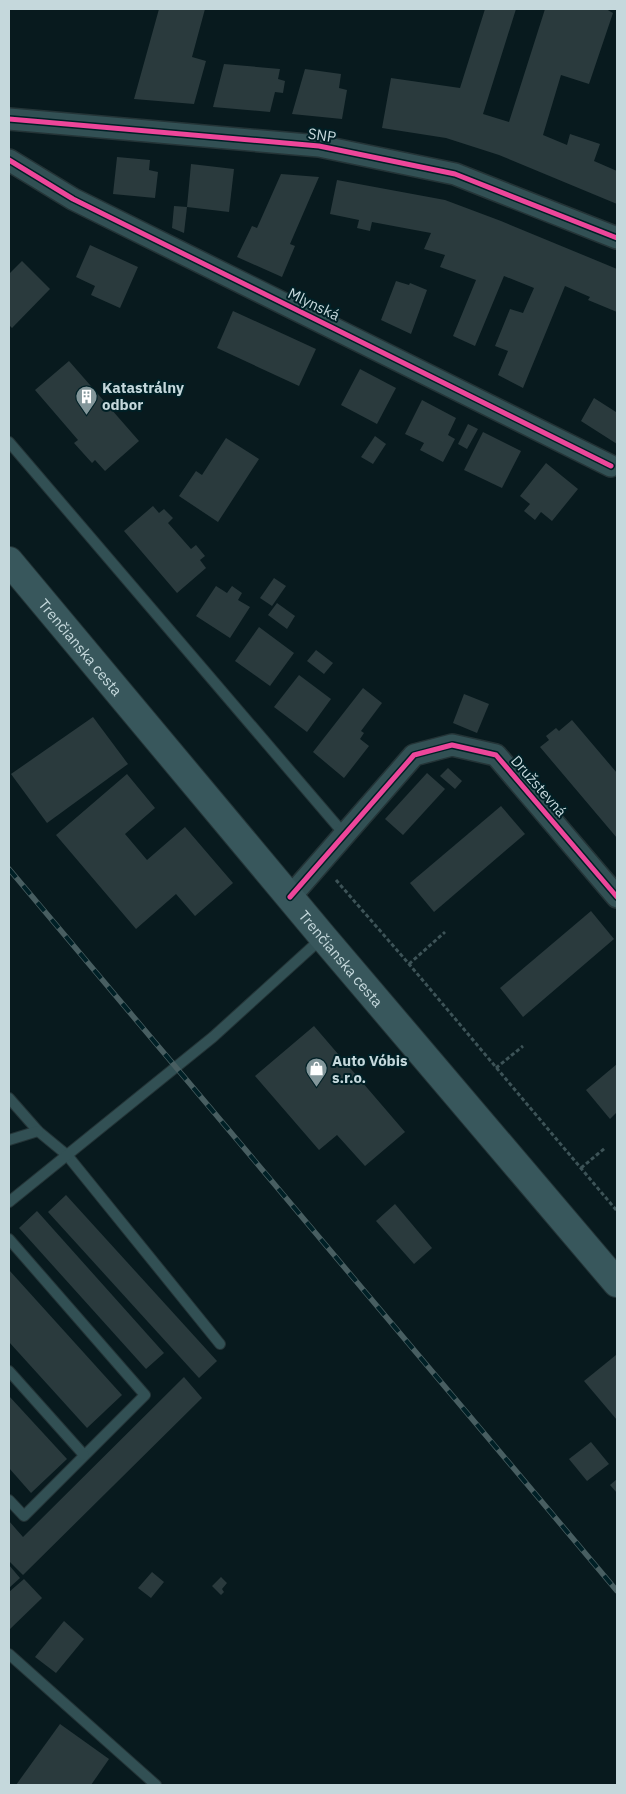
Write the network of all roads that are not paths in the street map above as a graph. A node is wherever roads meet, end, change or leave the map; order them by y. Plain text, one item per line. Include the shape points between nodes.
1 (9, 119) edge
2 (9, 160) edge
3 (617, 238) edge
4 (9, 442) edge
5 (611, 466) dead end
6 (9, 561) edge
7 (345, 834) junction
8 (290, 897) junction
9 (617, 897) edge
10 (323, 937) junction
11 (9, 1098) edge
12 (38, 1131) junction
13 (9, 1140) edge
14 (67, 1155) junction
15 (9, 1202) edge
16 (9, 1240) edge
17 (617, 1283) edge
18 (220, 1344) dead end
19 (9, 1371) edge
20 (84, 1455) junction
21 (9, 1500) edge
22 (9, 1654) edge
23 (156, 1785) edge

1 - 3 street, SNP via 319,146 455,174
2 - 5 street, Mlynská via 73,198
4 - 7 lane
6 - 8 main road, Trenčianska cesta
7 - 8 street
7 - 9 street, Družstevná via 414,755 452,745 496,755
8 - 10 main road, Trenčianska cesta
10 - 14 lane via 213,1037
10 - 17 main road, Trenčianska cesta
11 - 12 lane
12 - 13 lane
12 - 14 lane
14 - 15 lane
14 - 18 lane
16 - 20 lane via 145,1395
19 - 20 lane
20 - 21 lane via 24,1516
22 - 23 lane

